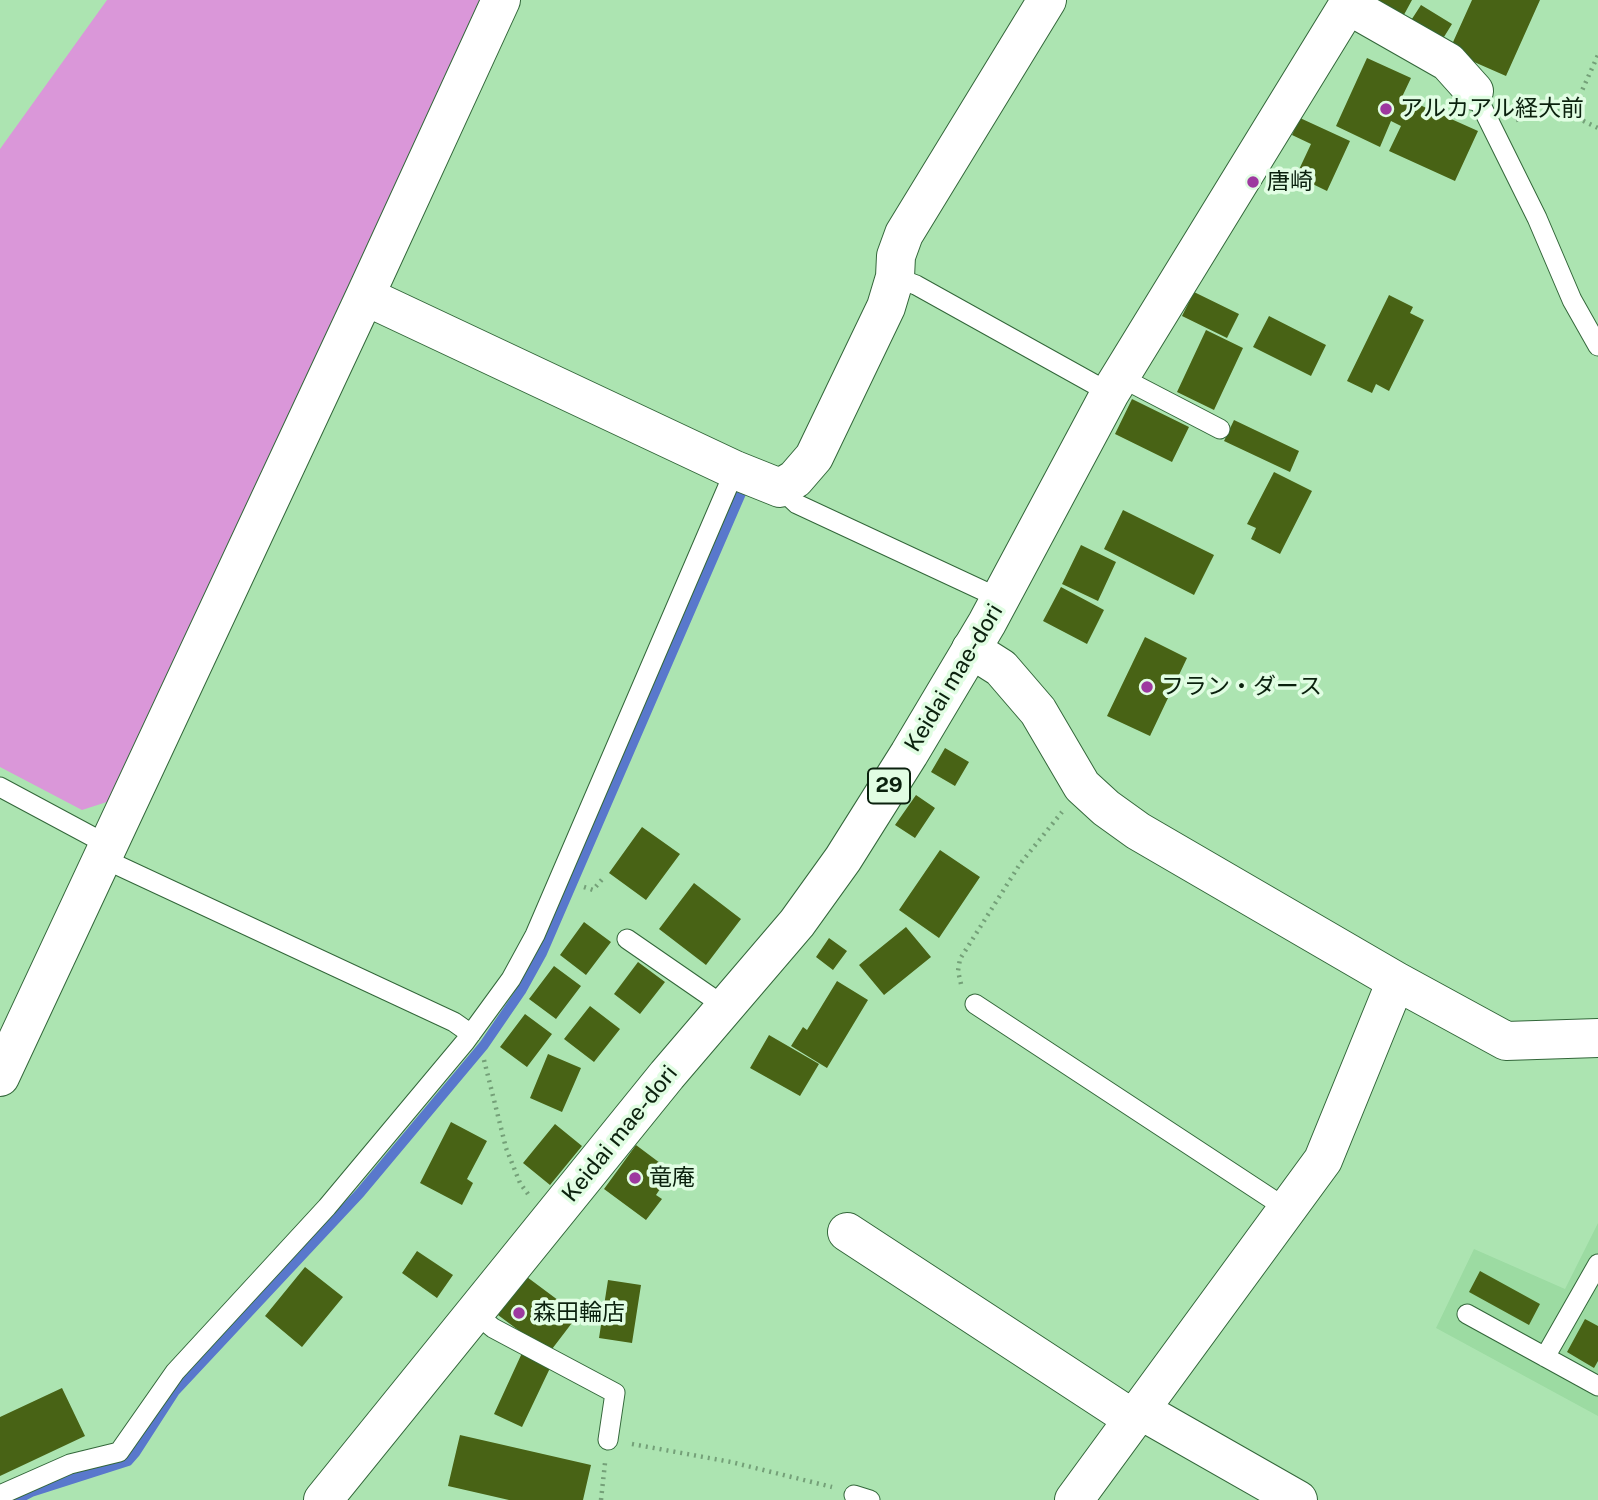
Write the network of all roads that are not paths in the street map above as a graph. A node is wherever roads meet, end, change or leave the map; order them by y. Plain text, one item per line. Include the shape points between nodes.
1 (501, 0) edge
2 (1047, 0) edge
3 (1350, 2) edge
4 (1475, 91) joint
5 (895, 277) junction
6 (365, 296) junction
7 (1598, 345) edge
8 (1115, 385) junction
9 (1220, 429) dead end
10 (735, 470) junction
11 (780, 488) junction
12 (1001, 598) junction
13 (971, 649) junction
14 (0, 787) edge
15 (105, 851) junction
16 (627, 939) dead end
17 (1396, 981) junction
18 (975, 1004) road end
19 (727, 1008) junction
20 (471, 1034) junction
21 (1598, 1038) edge
22 (0, 1077) edge
23 (1287, 1209) junction
24 (847, 1233) dead end
25 (1598, 1264) edge
26 (475, 1313) junction
27 (1467, 1314) dead end
28 (1545, 1357) junction
29 (1598, 1386) edge
30 (1136, 1415) junction
31 (608, 1440) road end
32 (0, 1495) edge
33 (323, 1500) edge
34 (1074, 1500) edge
35 (1298, 1500) edge

1 - 6 street
2 - 5 street via 904,234 895,256
3 - 4 street via 1448,62
3 - 8 street, Keidai mae-dori / 29
4 - 7 lane via 1572,300
5 - 8 lane
5 - 11 street via 886,307 814,457
6 - 10 street
6 - 15 street
8 - 9 lane
8 - 12 street, Keidai mae-dori / 29
10 - 11 street
10 - 20 lane via 535,935 511,979
11 - 12 lane via 797,504
12 - 13 street, Keidai mae-dori / 29
13 - 17 street via 1001,668 1038,711 1082,786 1106,808
13 - 19 street, Keidai mae-dori / 29 via 843,859
14 - 15 lane
15 - 20 lane
15 - 22 street
16 - 19 lane
17 - 21 street via 1506,1041
17 - 23 street via 1323,1160
18 - 23 lane
19 - 26 street, Keidai mae-dori / 29 via 667,1075
20 - 32 lane via 327,1208 175,1372 119,1452 70,1464
23 - 30 street
24 - 30 street
25 - 28 lane
26 - 31 lane via 493,1328 615,1393
26 - 33 street, Keidai mae-dori / 29
27 - 28 lane
28 - 29 lane
30 - 34 street
30 - 35 street

